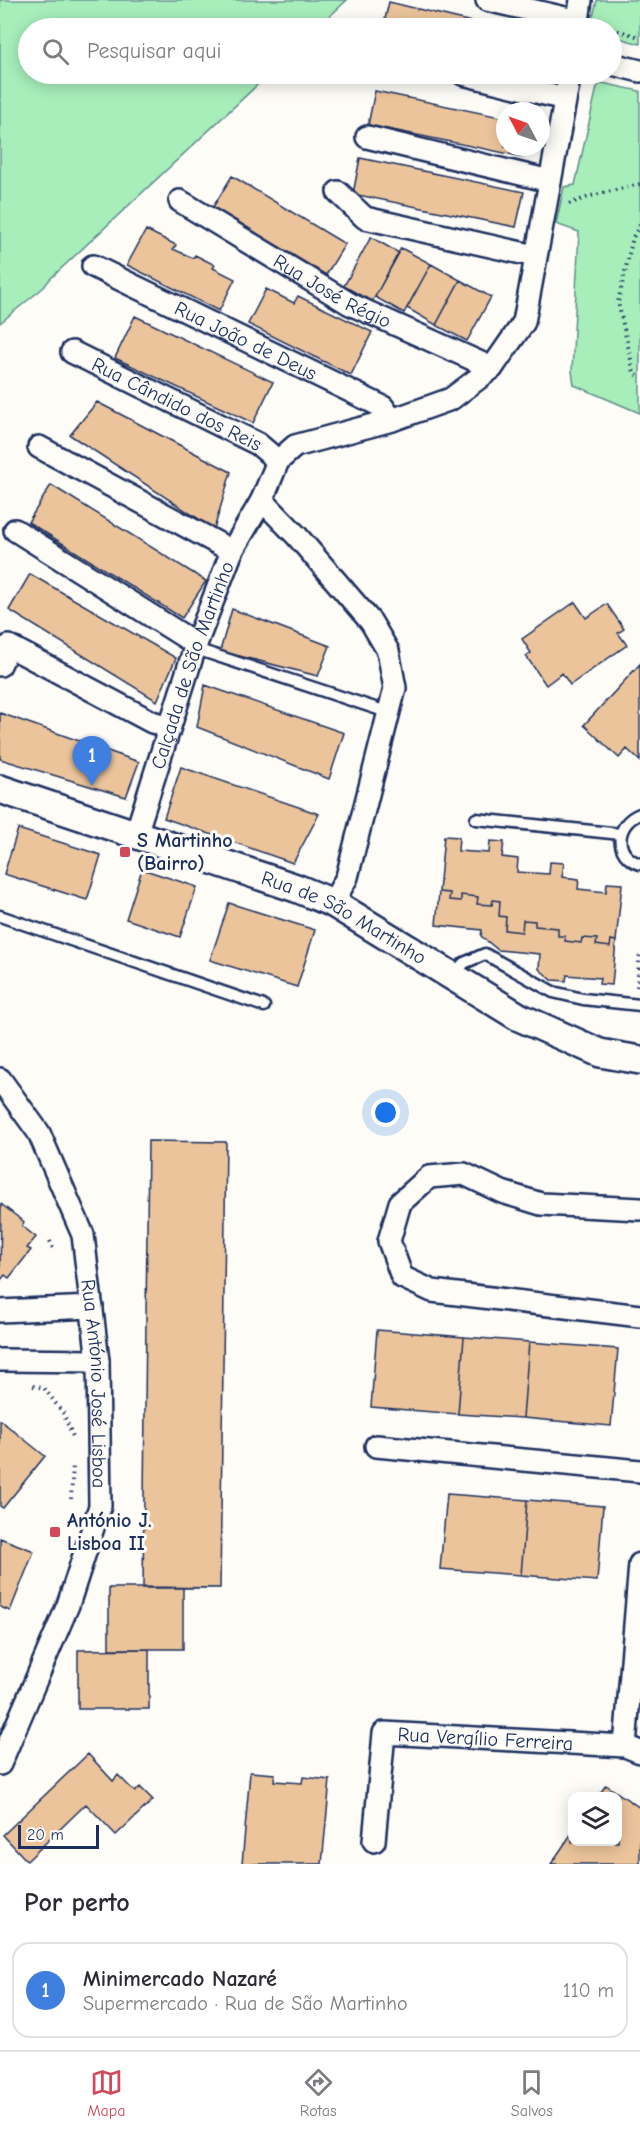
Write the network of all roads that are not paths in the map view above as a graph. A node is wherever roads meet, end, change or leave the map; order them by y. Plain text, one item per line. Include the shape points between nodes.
1 (487, 0) edge
2 (581, 0) edge
3 (553, 18) edge
4 (579, 18) edge
5 (622, 66) edge
6 (640, 71) edge
7 (504, 84) edge
8 (568, 84) edge
9 (565, 99) junction
10 (367, 137) dead end
11 (550, 181) junction
12 (338, 192) dead end
13 (180, 201) dead end
14 (535, 256) junction
15 (93, 266) dead end
16 (72, 352) dead end
17 (492, 368) junction
18 (392, 420) junction
19 (39, 447) dead end
20 (278, 461) junction
21 (262, 500) junction
22 (15, 530) dead end
23 (232, 551) junction
24 (196, 646) junction
25 (0, 665) edge
26 (390, 713) junction
27 (169, 727) junction
28 (0, 789) edge
29 (640, 814) edge
30 (476, 819) dead end
31 (136, 834) junction
32 (621, 834) junction
33 (640, 864) edge
34 (333, 903) junction
35 (0, 916) edge
36 (452, 976) junction
37 (638, 1005) edge
38 (264, 1006) dead end
39 (640, 1060) edge
40 (0, 1078) edge
41 (640, 1209) edge
42 (92, 1307) junction
43 (0, 1311) edge
44 (640, 1316) edge
45 (0, 1360) edge
46 (98, 1361) junction
47 (376, 1446) dead end
48 (640, 1471) edge
49 (640, 1564) edge
50 (632, 1749) edge
51 (0, 1764) edge
52 (374, 1841) dead end

1 - 3 street
2 - 4 street
5 - 6 street
7 - 9 street
8 - 9 street
9 - 11 street
10 - 11 street
11 - 14 street
12 - 14 street via 365,219
13 - 17 street, Rua José Régio via 350,304
14 - 17 street via 524,322
15 - 18 street, Rua João de Deus via 383,407
16 - 20 street, Rua Cândido dos Reis via 258,444
17 - 18 street via 451,399
18 - 20 street via 295,446
19 - 23 street
20 - 21 street, Calçada de São Martinho
21 - 23 street, Calçada de São Martinho
21 - 26 street via 371,622 388,651 395,688
22 - 24 street
23 - 24 street, Calçada de São Martinho
24 - 26 lane
24 - 27 street, Calçada de São Martinho
25 - 27 street via 9,646 152,722
26 - 34 street via 347,877
27 - 31 street, Calçada de São Martinho
28 - 31 street, Rua de São Martinho
29 - 32 lane via 627,822
30 - 32 lane
31 - 34 street, Rua de São Martinho
32 - 33 lane via 623,853
34 - 36 street, Rua de São Martinho
35 - 38 lane
36 - 37 lane via 464,963 485,954 553,992
36 - 39 street, Rua de São Martinho via 519,1017 600,1053
40 - 42 street, Rua António José Lisboa via 39,1133 83,1235
41 - 44 street via 541,1204 464,1174 429,1177 400,1203 389,1241 402,1277 432,1291
42 - 43 street
42 - 46 street, Rua António José Lisboa
45 - 46 street
46 - 51 street, Rua António José Lisboa via 100,1506 68,1605
47 - 48 street
49 - 50 street, Rua Vergílio Ferreira
50 - 52 street, Rua Vergílio Ferreira via 384,1733

